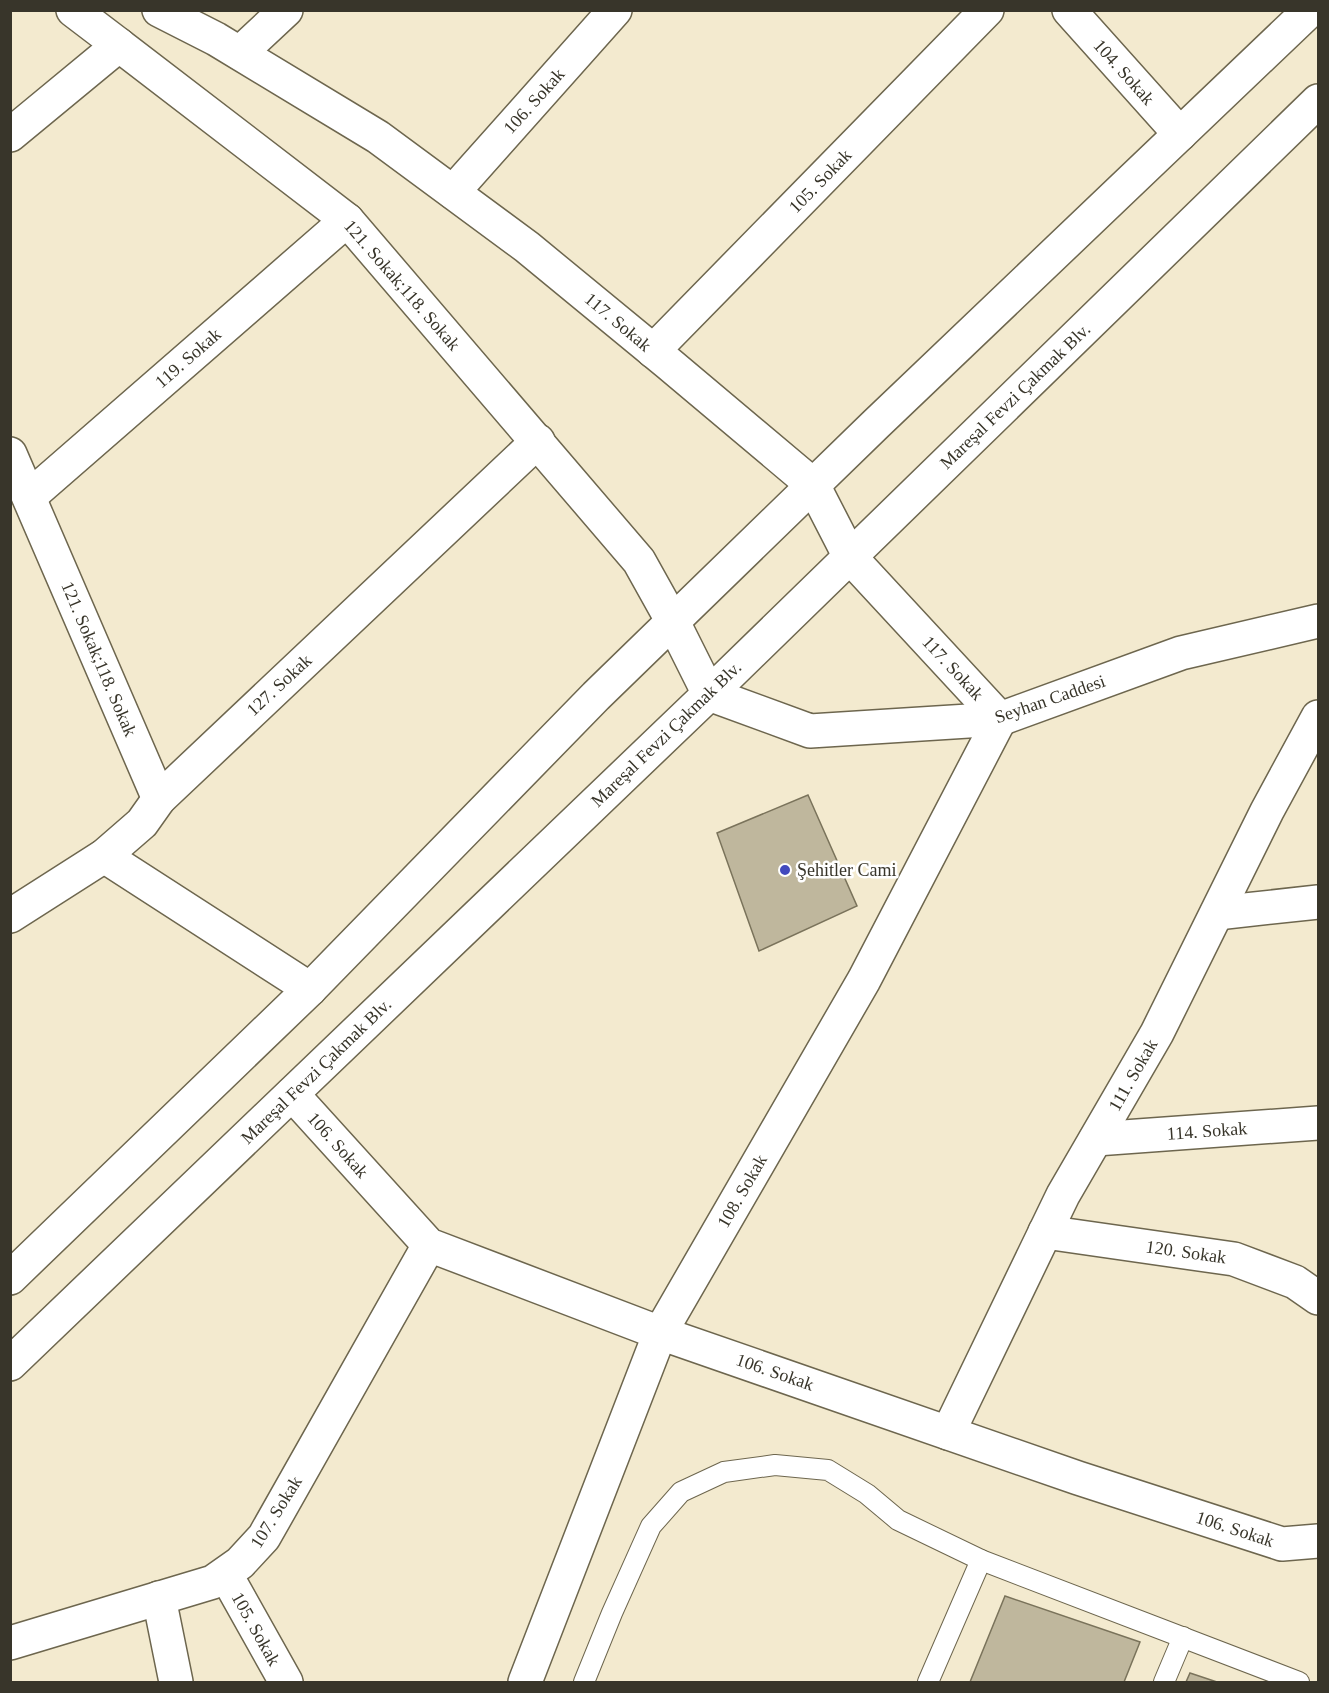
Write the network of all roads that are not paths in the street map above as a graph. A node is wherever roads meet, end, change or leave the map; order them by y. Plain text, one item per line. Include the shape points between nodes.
1 (73, 10) edge
2 (159, 10) edge
3 (286, 10) edge
4 (615, 10) edge
5 (987, 10) edge
6 (1069, 10) edge
7 (1310, 10) edge
8 (119, 45) junction
9 (240, 53) junction
10 (1318, 101) edge
11 (1180, 134) junction
12 (10, 135) edge
13 (453, 192) junction
14 (347, 220) junction
15 (653, 351) junction
16 (538, 441) junction
17 (18, 477) edge
18 (813, 485) junction
19 (850, 557) junction
20 (1318, 621) edge
21 (673, 622) junction
22 (709, 694) junction
23 (1318, 717) edge
24 (1000, 719) junction
25 (159, 799) junction
26 (104, 856) junction
27 (1318, 902) edge
28 (1217, 913) junction
29 (10, 916) edge
30 (310, 989) junction
31 (292, 1094) junction
32 (1318, 1123) edge
33 (1096, 1139) junction
34 (1045, 1232) junction
35 (429, 1245) junction
36 (10, 1278) edge
37 (1318, 1298) edge
38 (660, 1333) junction
39 (10, 1364) edge
40 (948, 1433) junction
41 (1318, 1541) edge
42 (981, 1560) junction
43 (226, 1575) junction
44 (159, 1598) junction
45 (1183, 1637) junction
46 (10, 1643) edge
47 (176, 1683) edge
48 (286, 1683) edge
49 (525, 1683) edge
50 (584, 1683) edge
51 (928, 1683) edge
52 (1164, 1683) edge
53 (1299, 1683) edge

1 - 8 street, 121. Sokak;118. Sokak
2 - 9 street, 117. Sokak
3 - 9 street
4 - 13 street, 106. Sokak
5 - 15 street, 105. Sokak
6 - 11 street, 104. Sokak
7 - 11 street
8 - 12 street
8 - 14 street, 121. Sokak;118. Sokak
9 - 13 street, 117. Sokak via 378,137
10 - 19 street, Mareşal Fevzi Çakmak Blv.
11 - 18 street
13 - 15 street, 117. Sokak
14 - 16 street, 121. Sokak;118. Sokak
14 - 17 street, 119. Sokak
15 - 18 street, 117. Sokak
16 - 21 street, 121. Sokak;118. Sokak via 639,561
16 - 25 street, 127. Sokak
17 - 25 street, 121. Sokak;118. Sokak
18 - 19 street, 117. Sokak
18 - 21 street
19 - 22 street, Mareşal Fevzi Çakmak Blv.
19 - 24 street, 117. Sokak
20 - 24 street, Seyhan Caddesi via 1181,653
21 - 22 street, 121. Sokak;118. Sokak
21 - 30 street
22 - 24 street, Seyhan Caddesi via 810,731
22 - 31 street, Mareşal Fevzi Çakmak Blv.
23 - 28 street, 111. Sokak
24 - 38 street, 108. Sokak via 864,980
25 - 26 street, 127. Sokak via 142,823
26 - 29 street, 127. Sokak
26 - 30 street
27 - 28 street
28 - 33 street, 111. Sokak via 1157,1033
30 - 36 street
31 - 35 street, 106. Sokak
31 - 39 street, Mareşal Fevzi Çakmak Blv.
32 - 33 street, 114. Sokak
33 - 34 street, 111. Sokak
34 - 37 street, 120. Sokak via 1234,1259 1295,1282
34 - 40 street, 111. Sokak
35 - 38 street, 106. Sokak
35 - 43 street, 107. Sokak via 264,1537
38 - 40 street, 106. Sokak
38 - 49 street, 108. Sokak
40 - 41 street, 106. Sokak via 1282,1544
42 - 45 lane
42 - 50 lane via 898,1520 867,1494 828,1470 775,1464 724,1472 681,1492 651,1526
42 - 51 lane
43 - 44 street, 107. Sokak
43 - 48 street, 105. Sokak
44 - 46 street, 107. Sokak
44 - 47 street
45 - 52 lane
45 - 53 lane

